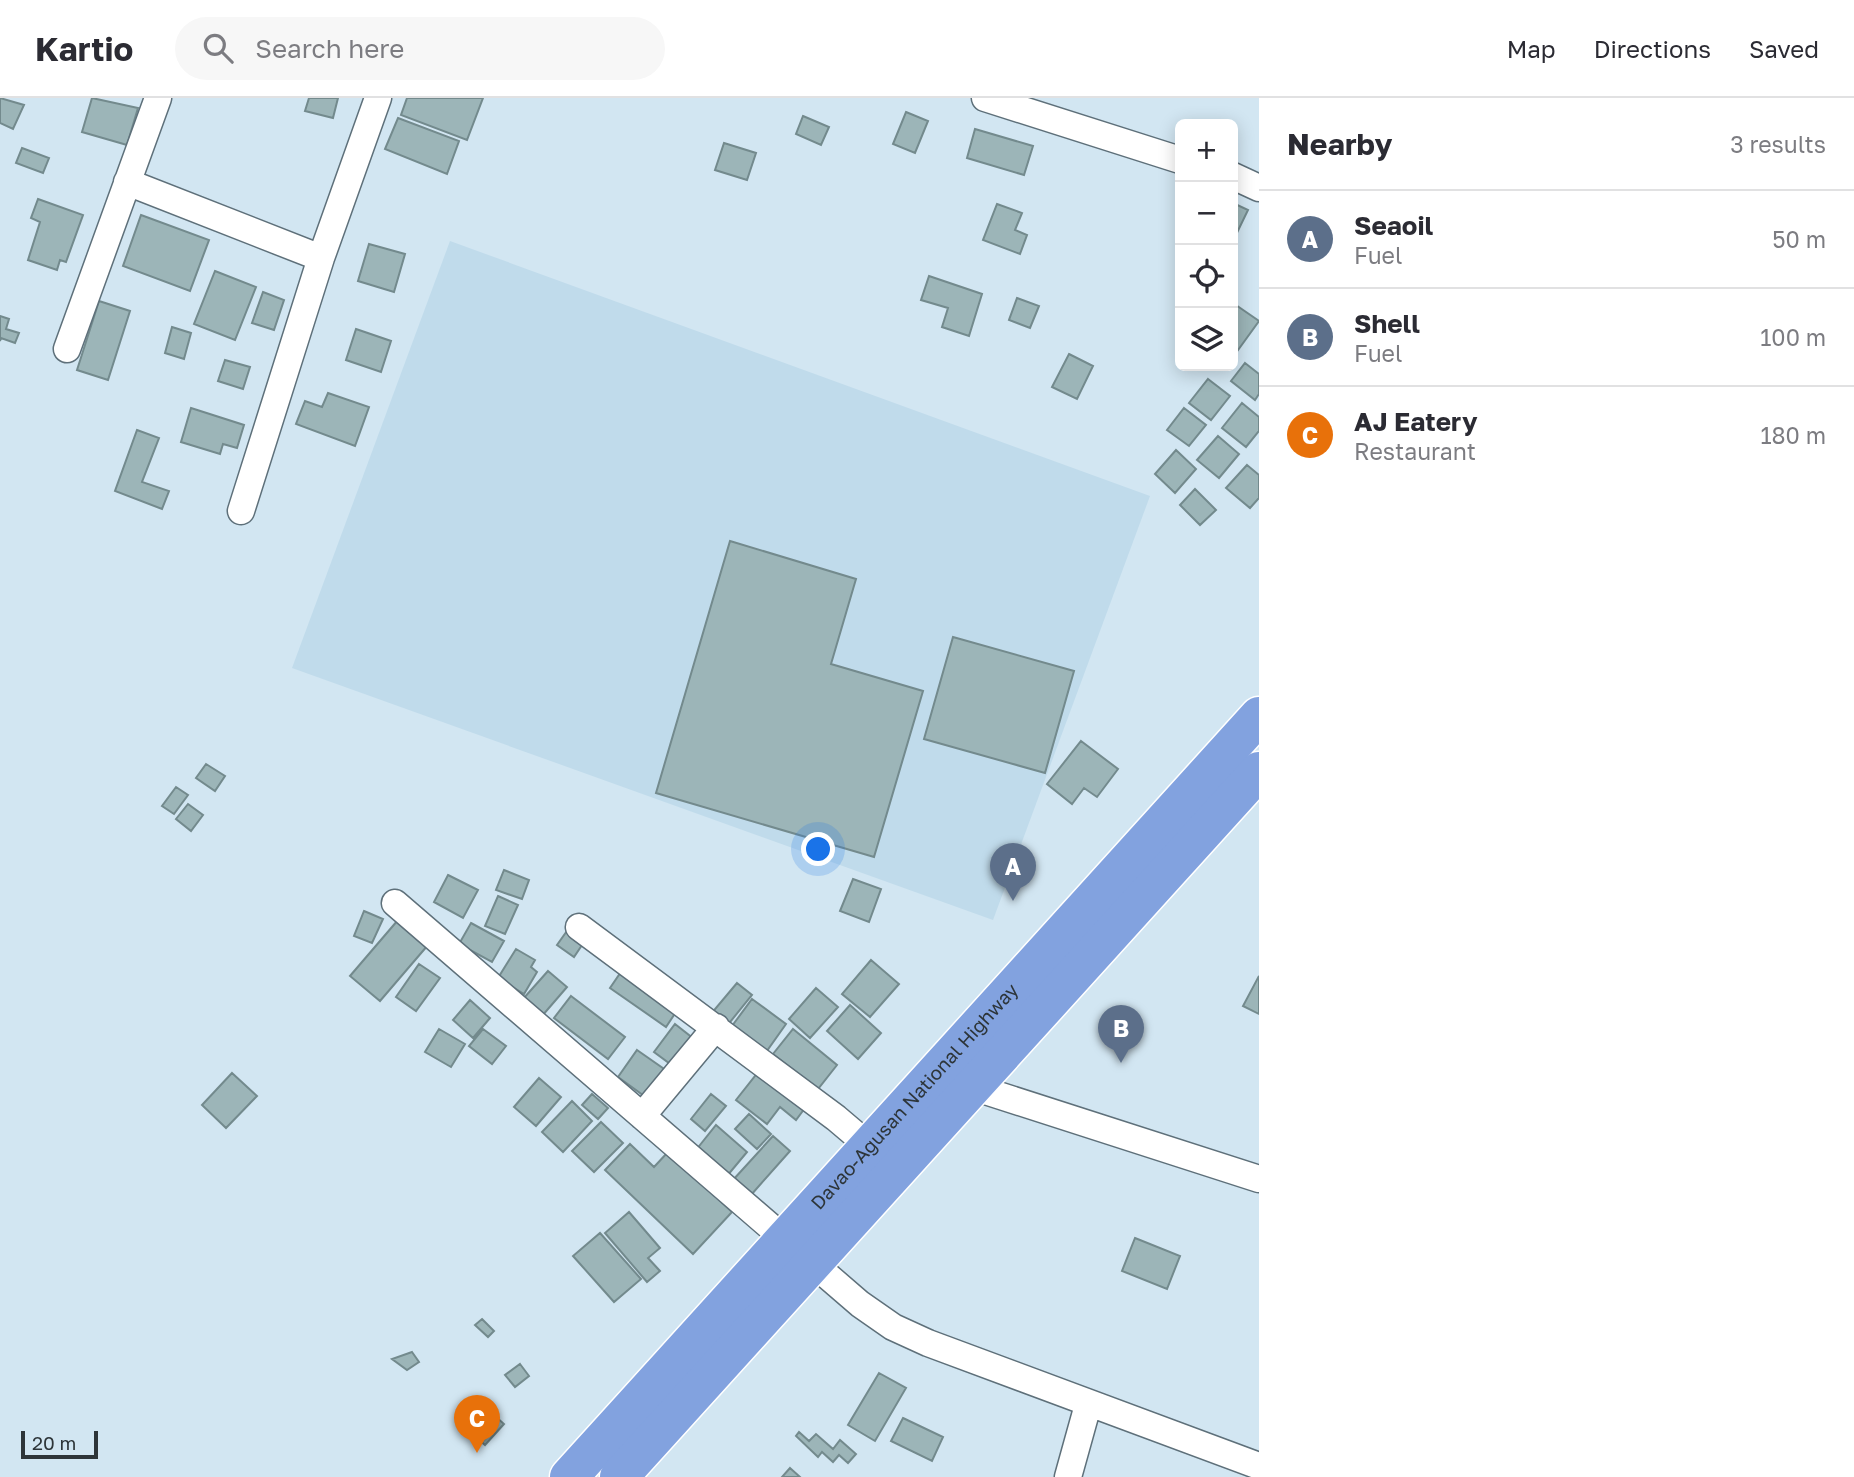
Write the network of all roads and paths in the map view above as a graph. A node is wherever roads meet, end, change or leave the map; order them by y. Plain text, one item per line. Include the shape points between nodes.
1 (158, 98) edge
2 (377, 98) edge
3 (985, 98) edge
4 (1175, 158) edge
5 (1238, 178) edge
6 (127, 181) junction
7 (1259, 188) edge
8 (321, 258) junction
9 (67, 349) dead end
10 (241, 510) dead end
11 (1259, 716) edge
12 (1259, 771) edge
13 (395, 903) dead end
14 (579, 928) dead end
15 (716, 1027) junction
16 (945, 1062) junction
17 (973, 1087) junction
18 (642, 1116) junction
19 (869, 1146) junction
20 (1259, 1179) edge
21 (799, 1251) junction
22 (1088, 1405) junction
23 (1259, 1466) edge
24 (569, 1477) edge
25 (619, 1477) edge
26 (1068, 1477) edge

1 - 6 street
2 - 8 street
3 - 4 street
5 - 7 street
6 - 8 street
6 - 9 street
8 - 10 street
11 - 16 highway, Davao-Agusan National Highway
12 - 17 highway, Davao-Agusan National Highway
13 - 18 street
14 - 15 street
15 - 18 street
15 - 19 street
16 - 17 street
16 - 19 highway, Davao-Agusan National Highway
17 - 20 street
17 - 21 highway, Davao-Agusan National Highway
18 - 21 street
19 - 21 highway, Davao-Agusan National Highway
21 - 22 street via 893,1327
21 - 24 highway, Davao-Agusan National Highway
21 - 25 highway, Davao-Agusan National Highway
22 - 23 street
22 - 26 street

